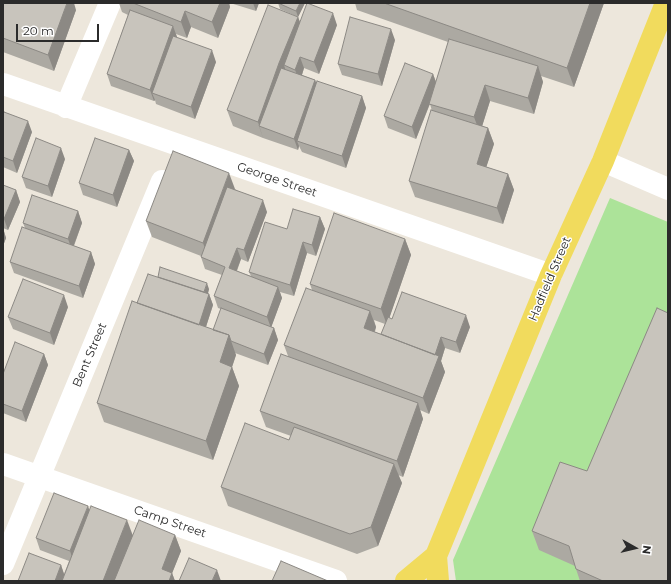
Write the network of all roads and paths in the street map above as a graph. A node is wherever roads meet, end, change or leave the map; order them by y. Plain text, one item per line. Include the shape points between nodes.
1 (110, 3) edge
2 (666, 3) edge
3 (3, 84) edge
4 (66, 106) junction
5 (177, 145) junction
6 (603, 161) junction
7 (668, 189) edge
8 (551, 275) junction
9 (3, 464) edge
10 (39, 477) junction
11 (436, 556) junction
12 (3, 564) edge
13 (336, 581) edge
14 (406, 581) edge
15 (438, 581) edge

1 - 4 street
2 - 6 main road, Hadfield Street
3 - 4 street, George Street
4 - 5 street, George Street
5 - 8 street, George Street
5 - 10 street, Bent Street
6 - 7 street
6 - 8 main road, Hadfield Street
8 - 11 main road, Hadfield Street
9 - 10 street, Camp Street
10 - 12 street, Bent Street
10 - 13 street, Camp Street
11 - 14 main road, Hadfield Street
11 - 15 main road, Hadfield Street

